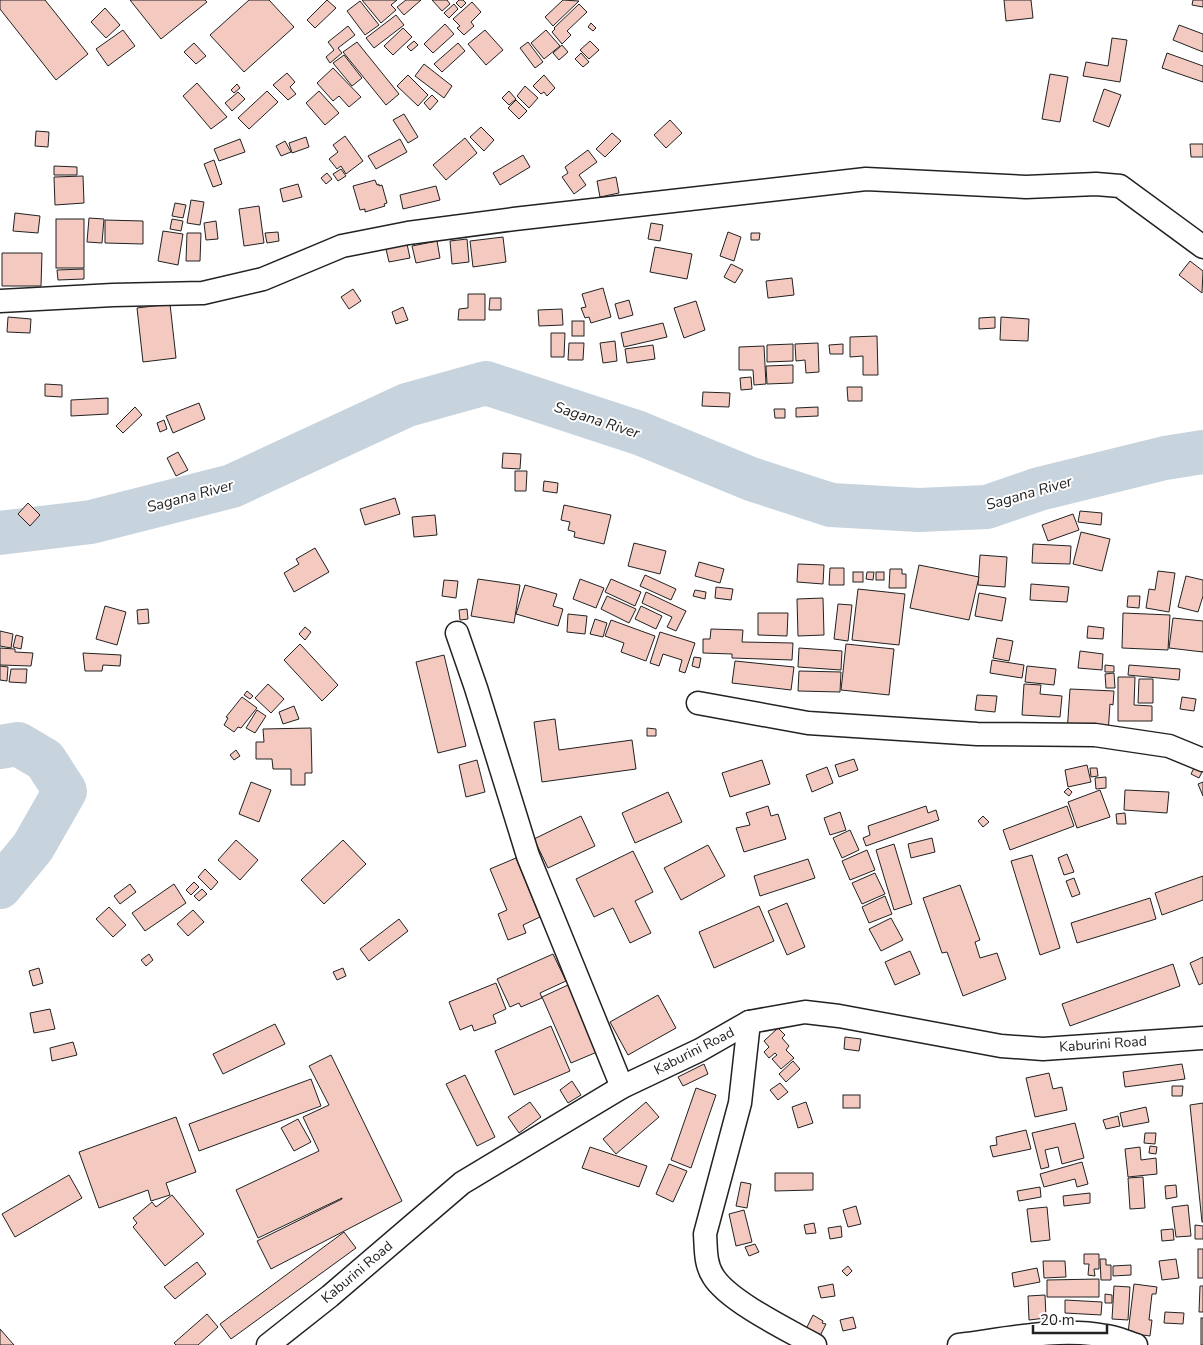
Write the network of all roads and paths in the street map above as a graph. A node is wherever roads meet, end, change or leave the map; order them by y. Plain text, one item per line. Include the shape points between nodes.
1 (1203, 246) edge
2 (0, 301) edge
3 (457, 633) dead end
4 (698, 703) dead end
5 (1203, 760) edge
6 (749, 1022) junction
7 (1203, 1038) edge
8 (622, 1087) junction
9 (268, 1345) edge
10 (815, 1345) edge
11 (959, 1345) edge
12 (1136, 1345) edge

1 - 2 street via 1120,186 1026,187 866,179 408,233 342,246 263,279 203,293
3 - 8 street via 528,856
4 - 5 street via 808,723 976,734 1095,735 1169,746
6 - 7 street, Kaburini Road via 805,1012 1001,1046 1043,1048
6 - 8 street, Kaburini Road via 700,1050
6 - 10 street via 740,1103 705,1234 706,1257 713,1276 732,1297
8 - 9 street, Kaburini Road via 462,1183
11 - 12 street via 1047,1334 1084,1333

